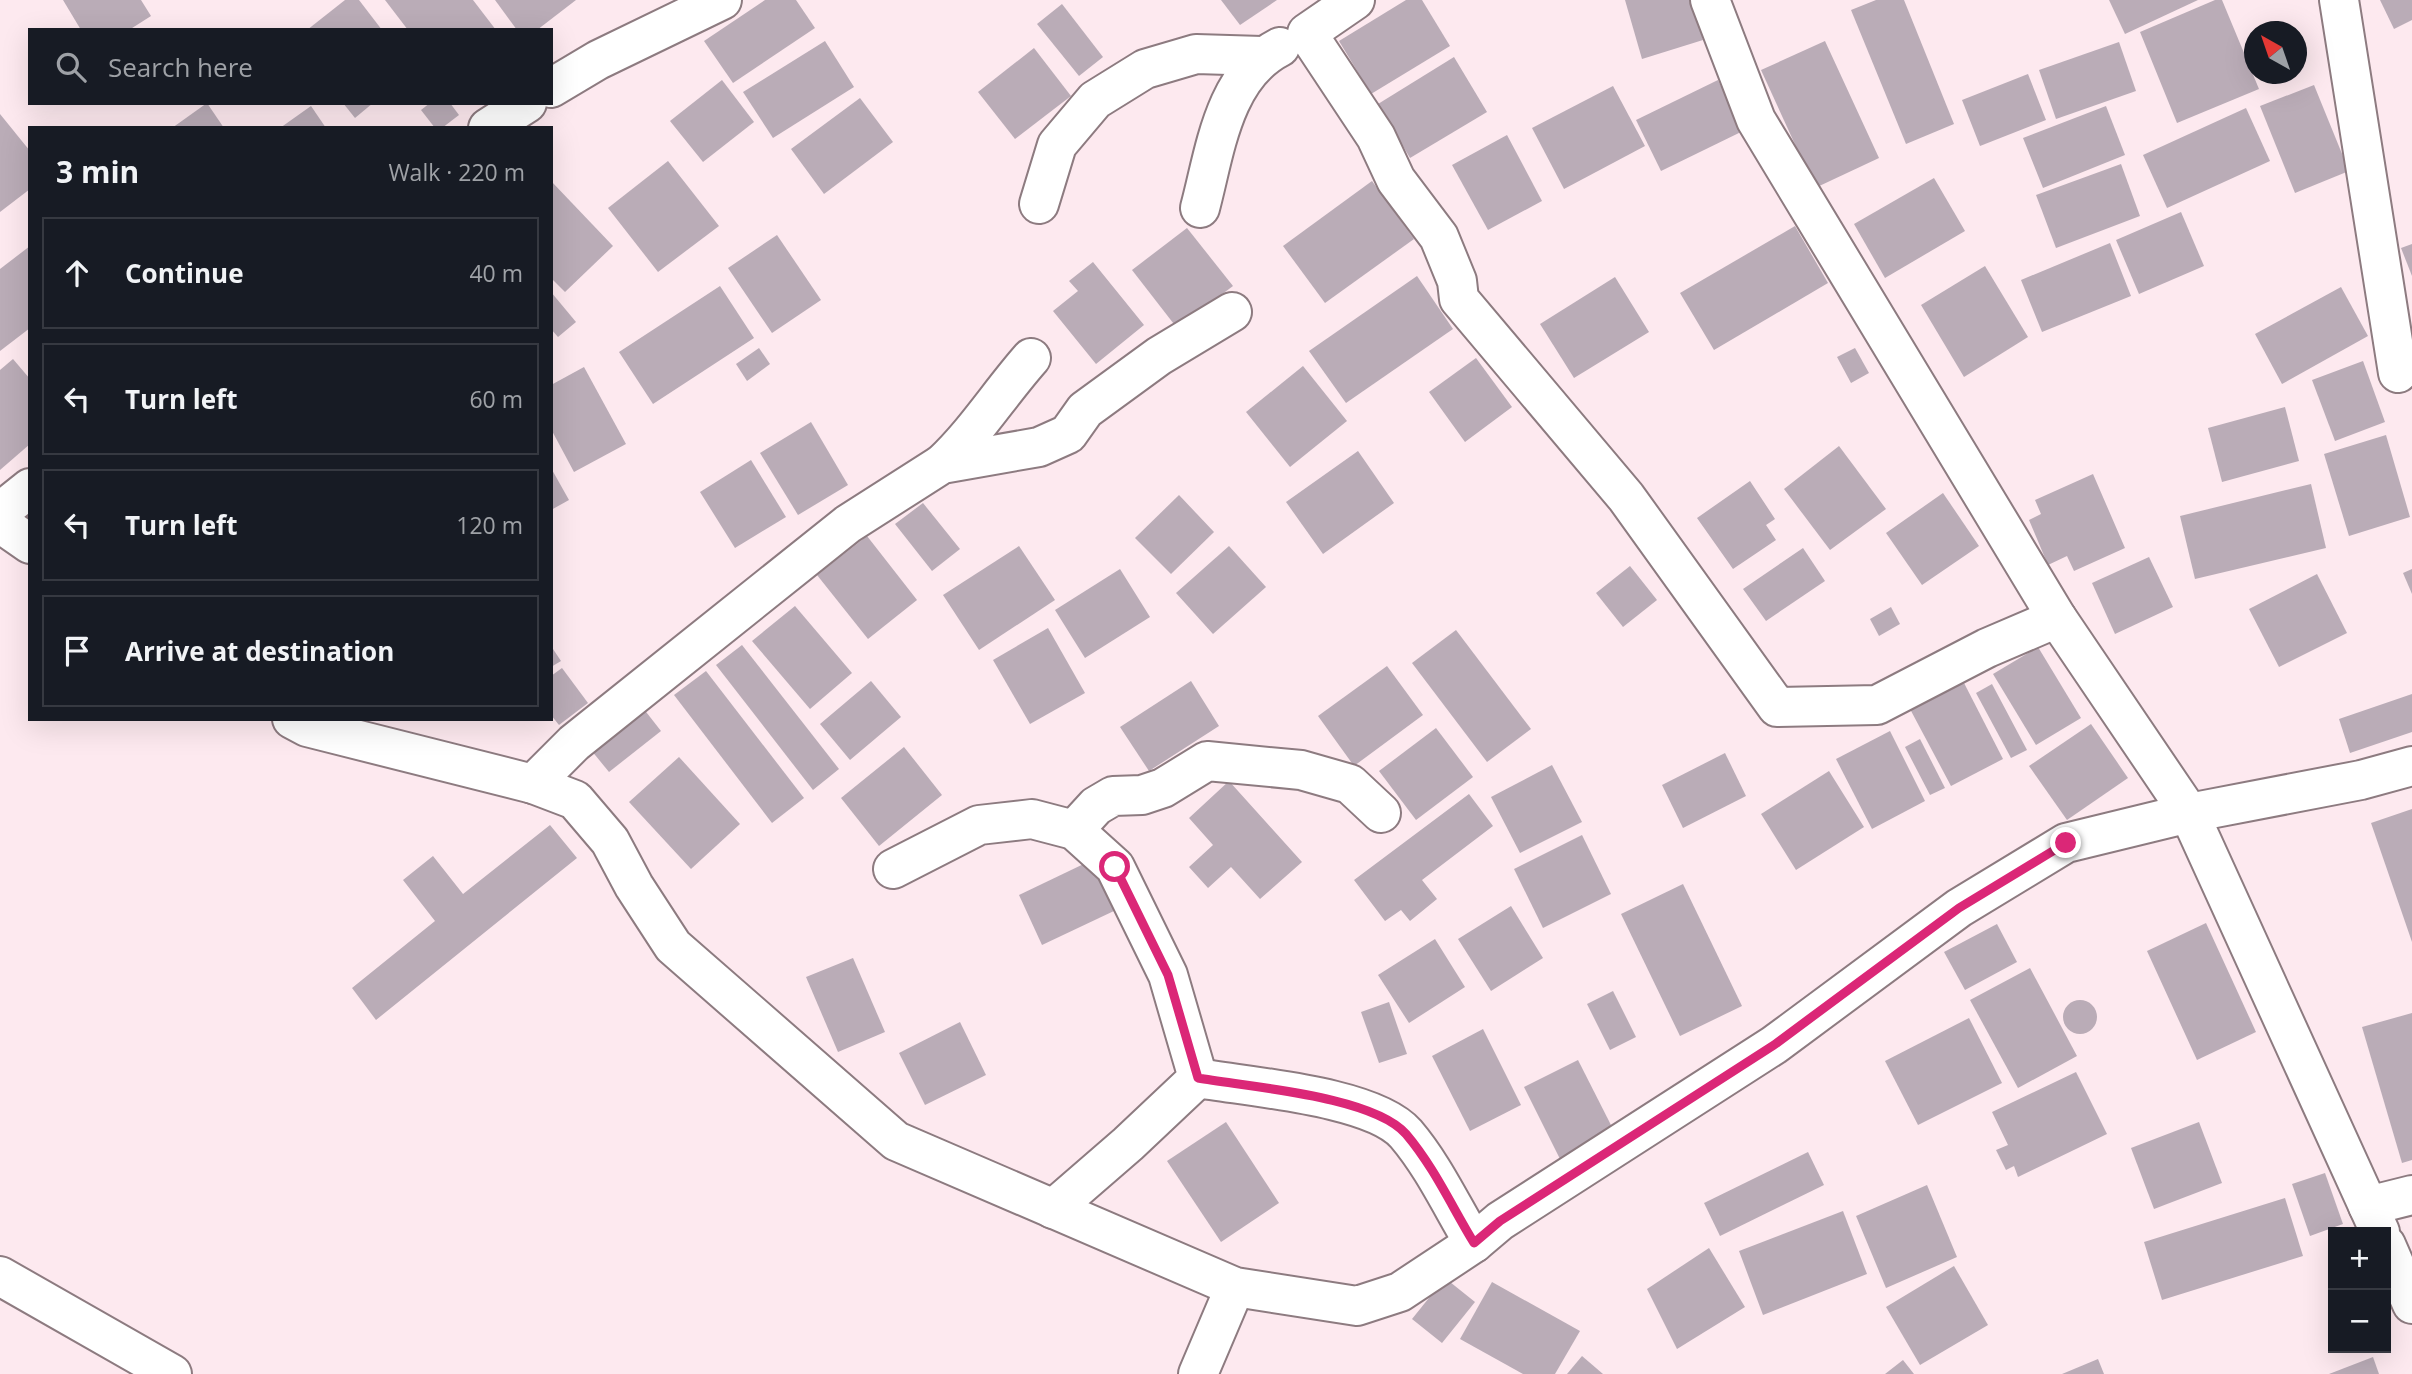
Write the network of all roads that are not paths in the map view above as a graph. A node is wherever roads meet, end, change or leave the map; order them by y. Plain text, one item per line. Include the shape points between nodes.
1 (722, 0) edge
2 (1355, 0) edge
3 (1710, 0) edge
4 (2339, 0) edge
5 (1307, 33) junction
6 (1262, 56) junction
7 (553, 87) edge
8 (524, 105) edge
9 (491, 126) edge
10 (1039, 204) dead end
11 (1200, 208) dead end
12 (1232, 312) dead end
13 (1031, 358) dead end
14 (2399, 373) dead end
15 (942, 464) junction
16 (28, 490) edge
17 (0, 512) edge
18 (0, 523) edge
19 (28, 543) edge
20 (2057, 618) junction
21 (296, 721) edge
22 (2412, 766) edge
23 (533, 784) junction
24 (1381, 813) dead end
25 (2189, 813) junction
26 (1074, 830) junction
27 (893, 869) dead end
28 (1198, 1078) junction
29 (2412, 1195) edge
30 (1053, 1209) junction
31 (2374, 1219) edge
32 (1474, 1243) junction
33 (2391, 1256) edge
34 (0, 1276) edge
35 (1235, 1287) junction
36 (2412, 1304) edge
37 (172, 1374) edge
38 (1198, 1374) edge

1 - 7 street
2 - 5 street
3 - 20 street via 1756,120
4 - 14 street
5 - 6 street
5 - 20 street via 1376,137 1396,180 1439,237 1460,299 1634,507 1777,707 1877,705
6 - 10 street via 1196,54 1146,69 1095,100 1057,145
6 - 11 street via 1227,105
8 - 9 street
12 - 15 street via 1159,356 1086,410 1068,434 1039,447
13 - 15 street via 993,401 969,438
15 - 23 street via 848,524 574,743
16 - 17 street
18 - 19 street
20 - 25 street
21 - 23 street
22 - 25 street
23 - 30 street via 575,800 610,841 673,946 896,1141
24 - 26 street via 1350,784 1301,770 1206,761 1163,788 1143,795 1113,796 1096,806
25 - 31 street
25 - 32 street via 2066,843 1959,908 1774,1045 1500,1221
26 - 27 street via 1032,819 979,825
26 - 28 street via 1115,867 1121,879 1168,975
28 - 30 street
28 - 32 street via 1374,1111 1405,1132
29 - 31 street
30 - 35 street
32 - 35 street via 1400,1292 1357,1307
33 - 36 street
34 - 37 street
35 - 38 street

